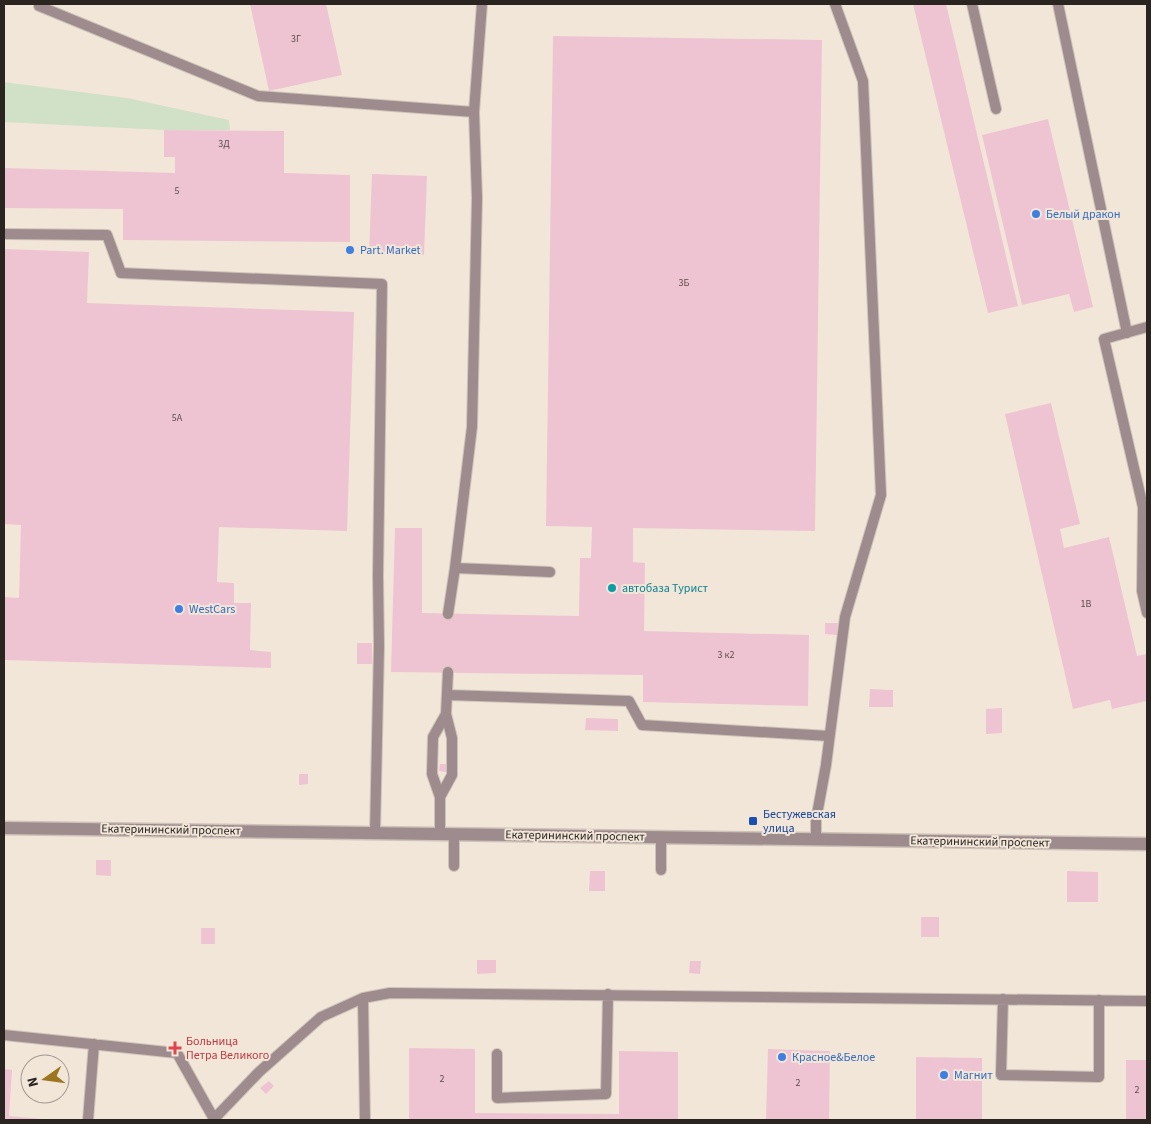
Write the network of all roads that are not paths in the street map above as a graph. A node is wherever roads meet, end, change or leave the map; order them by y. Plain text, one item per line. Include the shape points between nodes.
1 (482, 4) edge
2 (835, 4) edge
3 (972, 4) edge
4 (1058, 4) edge
5 (39, 6) dead end
6 (996, 109) dead end
7 (474, 112) junction
8 (4, 234) edge
9 (1147, 327) edge
10 (1127, 333) junction
11 (455, 568) junction
12 (550, 572) dead end
13 (1147, 613) edge
14 (448, 614) dead end
15 (448, 672) dead end
16 (447, 695) junction
17 (446, 714) junction
18 (830, 736) junction
19 (440, 797) junction
20 (4, 828) edge
21 (375, 833) junction
22 (440, 834) junction
23 (454, 835) junction
24 (661, 837) junction
25 (816, 840) junction
26 (1147, 844) edge
27 (454, 866) dead end
28 (661, 870) dead end
29 (608, 994) junction
30 (363, 998) junction
31 (1002, 999) junction
32 (1100, 1000) junction
33 (1147, 1001) edge
34 (4, 1034) edge
35 (94, 1044) junction
36 (497, 1054) dead end
37 (88, 1120) edge
38 (213, 1120) edge
39 (365, 1120) edge

1 - 7 lane
2 - 18 lane via 863,81 881,495 845,617
3 - 6 lane
4 - 10 lane
5 - 7 lane via 258,96
7 - 11 lane via 476,198 472,427
8 - 21 lane via 107,235 121,273 382,284
9 - 10 lane
10 - 13 lane via 1104,339 1143,508 1142,591
11 - 12 lane
11 - 14 lane
15 - 16 lane
16 - 17 lane
16 - 18 lane via 629,701 642,725
17 - 19 lane via 452,738 452,775
17 - 19 lane via 433,737 432,774
18 - 25 lane via 816,820
19 - 22 lane
20 - 21 street, Екатерининский проспект
21 - 22 street, Екатерининский проспект
22 - 23 street, Екатерининский проспект
23 - 24 street, Екатерининский проспект
23 - 27 lane
24 - 25 street, Екатерининский проспект
24 - 28 lane
25 - 26 street, Екатерининский проспект
29 - 30 lane via 390,993
29 - 31 lane
29 - 36 lane via 606,1094 497,1098
30 - 38 lane via 320,1017 259,1072
30 - 39 lane
31 - 32 lane
31 - 32 lane via 1001,1075 1099,1077
32 - 33 lane
34 - 35 lane
35 - 37 lane
35 - 38 lane via 177,1053

